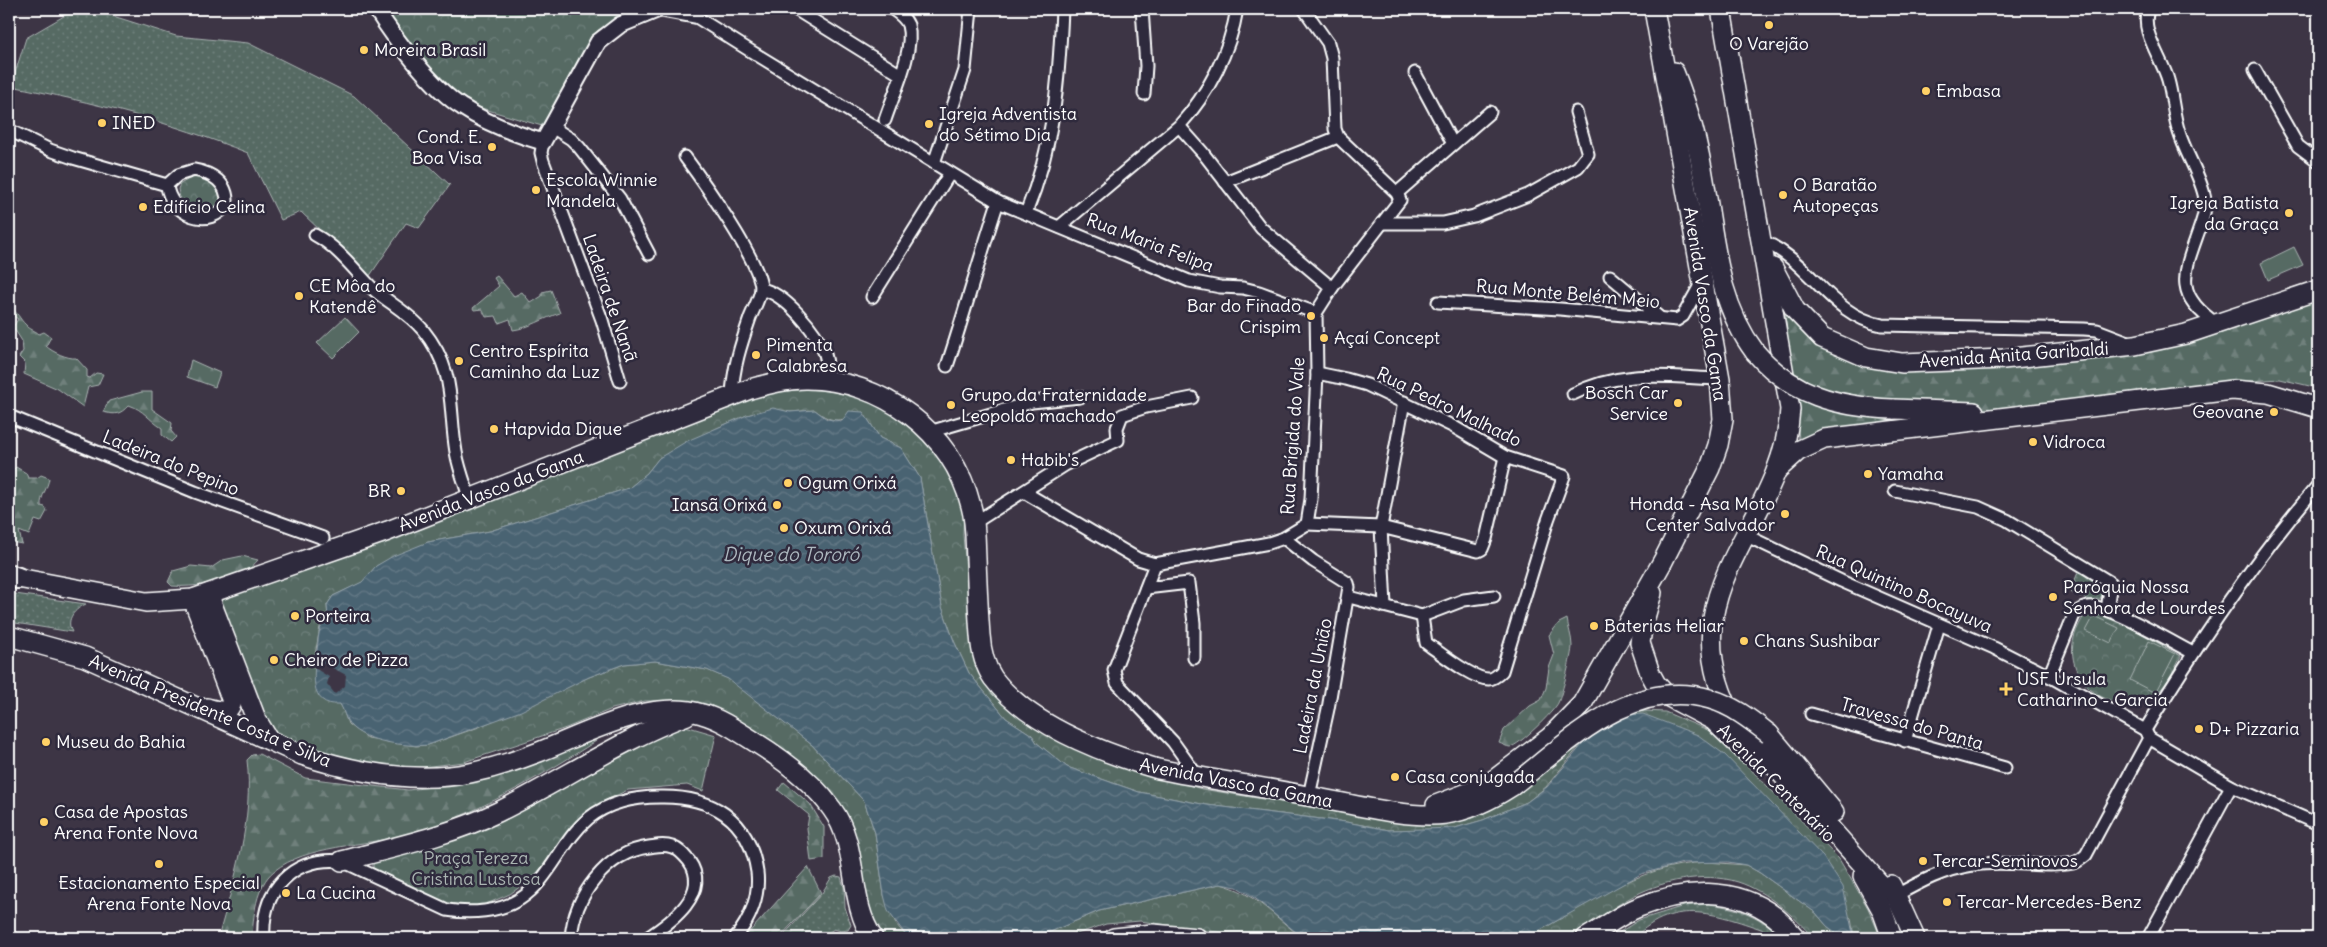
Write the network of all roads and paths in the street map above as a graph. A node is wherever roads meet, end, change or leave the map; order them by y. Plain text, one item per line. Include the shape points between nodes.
1 (658, 9) edge
2 (688, 9) edge
3 (795, 9) edge
4 (892, 9) edge
5 (971, 9) edge
6 (1062, 9) edge
7 (1142, 9) edge
8 (1237, 9) edge
9 (1304, 9) edge
10 (1654, 9) edge
11 (1721, 9) edge
12 (2149, 9) edge
13 (380, 12) edge
14 (698, 18) junction
15 (1658, 32) junction
16 (2255, 70) dead end
17 (1415, 73) dead end
18 (901, 75) junction
19 (1144, 94) dead end
20 (1490, 112) dead end
21 (1576, 112) dead end
22 (885, 120) dead end
23 (1179, 126) junction
24 (552, 127) junction
25 (9, 130) edge
26 (1338, 137) junction
27 (543, 142) junction
28 (1452, 144) junction
29 (685, 157) dead end
30 (2318, 161) edge
31 (934, 163) junction
32 (950, 173) junction
33 (1225, 182) junction
34 (167, 185) junction
35 (1397, 193) junction
36 (998, 202) junction
37 (1026, 214) junction
38 (1382, 223) junction
39 (1059, 227) junction
40 (315, 235) dead end
41 (1762, 241) junction
42 (649, 254) dead end
43 (1610, 276) dead end
44 (1703, 280) junction
45 (1332, 288) junction
46 (761, 289) junction
47 (2318, 290) edge
48 (872, 297) dead end
49 (1438, 302) dead end
50 (1316, 313) junction
51 (1660, 318) junction
52 (2217, 324) junction
53 (2135, 345) junction
54 (947, 366) dead end
55 (1316, 373) junction
56 (1720, 379) junction
57 (620, 381) dead end
58 (826, 381) junction
59 (1572, 394) dead end
60 (732, 396) junction
61 (1080, 397) dead end
62 (1192, 398) dead end
63 (1404, 402) junction
64 (2318, 408) edge
65 (2025, 414) junction
66 (9, 416) edge
67 (930, 432) junction
68 (1505, 457) junction
69 (1777, 470) junction
70 (2318, 485) edge
71 (1895, 491) dead end
72 (1024, 492) junction
73 (470, 500) junction
74 (974, 523) junction
75 (1307, 524) junction
76 (1381, 527) junction
77 (1744, 535) junction
78 (323, 538) dead end
79 (1284, 538) junction
80 (1663, 561) junction
81 (1155, 564) junction
82 (12, 577) edge
83 (1146, 588) junction
84 (200, 596) junction
85 (1494, 596) dead end
86 (1349, 597) junction
87 (1385, 606) junction
88 (2107, 609) junction
89 (1422, 616) junction
90 (1939, 625) junction
91 (9, 636) edge
92 (2193, 653) junction
93 (1194, 658) dead end
94 (2049, 676) junction
95 (189, 703) junction
96 (693, 712) junction
97 (1811, 714) dead end
98 (1769, 734) joint
99 (2147, 734) junction
100 (269, 740) junction
101 (1905, 741) junction
102 (2005, 768) dead end
103 (1198, 777) junction
104 (2231, 786) junction
105 (1309, 796) junction
106 (1392, 811) junction
107 (2318, 824) edge
108 (342, 860) junction
109 (1895, 896) junction
110 (264, 938) edge
111 (571, 938) edge
112 (647, 938) edge
113 (736, 938) edge
114 (872, 938) edge
115 (1114, 938) edge
116 (1197, 938) edge
117 (1586, 938) edge
118 (1796, 938) edge
119 (1892, 938) edge
120 (1915, 938) edge
121 (2148, 938) edge

1 - 14 street
1 - 24 street via 620,25 598,42
2 - 14 street
3 - 18 street
4 - 18 street via 902,16 909,32
5 - 31 street via 965,70
6 - 37 street via 1060,66 1052,127 1041,173
7 - 19 street via 1146,66
8 - 23 street via 1226,50 1211,81 1196,107
9 - 26 street via 1328,43 1332,58
10 - 15 main road, Avenida Vasco da Gama
11 - 41 main road
12 - 52 street via 2145,20 2148,33 2168,80 2178,131 2202,185 2205,202 2204,218 2184,276 2193,303
13 - 27 street via 395,38 453,101 482,119
14 - 31 street, Rua Maria Felipa
15 - 44 main road, Avenida Vasco da Gama
15 - 65 main road, bridge via 1691,120 1723,286 1739,328 1763,361 1790,383 1823,399 1861,408
16 - 30 street via 2298,146
17 - 28 street
18 - 22 street
20 - 28 street
21 - 38 street via 1588,154 1578,167 1528,195 1474,216 1444,223
23 - 33 street
23 - 39 street
24 - 27 street
24 - 42 street via 572,139 620,199
25 - 34 street via 73,158
26 - 33 street
26 - 35 street
27 - 57 street, Ladeira de Nanã via 543,161 602,320
28 - 35 street
29 - 46 street via 740,239
31 - 32 street, Rua Maria Felipa
32 - 36 street, Rua Maria Felipa
32 - 48 street
33 - 45 street via 1261,228
34 - 34 street via 168,195 179,211 195,217 220,213 227,203 225,188 205,172 186,172
35 - 38 street via 1399,204
36 - 37 street, Rua Maria Felipa
36 - 54 street
37 - 39 street, Rua Maria Felipa
38 - 45 street
39 - 50 street, Rua Maria Felipa via 1189,281 1259,292
40 - 73 street via 334,247 373,288 415,322 432,343 448,375 456,454
41 - 53 street via 1781,251 1844,308 1867,322 2097,330
41 - 53 main road, Avenida Anita Garibaldi via 1783,290 1809,326 1822,338 1866,357 1902,362 1975,360
41 - 69 main road via 1790,409 1789,428
43 - 51 street
44 - 51 street, Rua Monte Belém Meio via 1683,316 1677,320
44 - 56 main road, Avenida Vasco da Gama
45 - 50 street
46 - 58 street via 770,291 787,303 822,346 827,360
46 - 60 street via 739,349
47 - 52 main road, Avenida Anita Garibaldi
49 - 51 street, Rua Monte Belém Meio
50 - 55 street, Rua Brígida do Vale
52 - 53 main road, Avenida Anita Garibaldi
55 - 63 street, Rua Pedro Malhado via 1367,385
55 - 75 street, Rua Brígida do Vale via 1311,499
56 - 59 street via 1634,376 1593,384
56 - 80 main road, Avenida Vasco da Gama via 1723,420 1718,445 1710,468
58 - 60 main road, Avenida Vasco da Gama via 789,380
58 - 67 main road, Avenida Vasco da Gama via 894,403
60 - 73 main road, Avenida Vasco da Gama
61 - 67 street via 1032,402
62 - 72 street via 1122,415 1117,428 1118,440 1065,465
63 - 68 street, Rua Pedro Malhado
63 - 76 street
64 - 65 main road via 2268,393 2232,390
65 - 69 main road via 1824,439 1798,451
66 - 78 street, Ladeira do Pepino via 238,509
67 - 74 main road, Avenida Vasco da Gama via 952,459 971,506
68 - 76 street via 1482,549 1470,550
68 - 89 street, Rua Pedro Malhado via 1564,476 1502,671 1488,680 1452,661 1426,642
69 - 77 main road
70 - 92 street via 2281,528
71 - 88 street via 1978,507 2008,520 2111,583
72 - 74 street
72 - 81 street, Rua Brígida do Vale via 1138,560
73 - 84 main road, Avenida Vasco da Gama
74 - 103 main road, Avenida Vasco da Gama via 981,649 992,677 1021,704 1072,738 1127,760
75 - 76 street
75 - 79 street, Rua Brígida do Vale
76 - 87 street
77 - 90 street, Rua Quintino Bocayuva
77 - 109 main road via 1720,590 1711,623 1713,667 1721,693 1736,723 1881,886
79 - 81 street, Rua Brígida do Vale
79 - 86 street, Ladeira da União via 1348,583
80 - 106 main road, Avenida Vasco da Gama via 1582,704 1550,737 1479,789 1450,801
80 - 119 main road, Avenida Centenário via 1645,615 1640,643 1656,684 1667,696 1713,720 1845,854 1872,889
81 - 83 street
82 - 84 main road, Avenida Vasco da Gama via 146,602
83 - 93 street via 1189,584
83 - 103 street via 1114,676 1173,742
84 - 95 main road via 232,701 227,710 221,712
84 - 100 main road via 256,719
85 - 89 street via 1464,600
86 - 87 street
86 - 105 street, Ladeira da União
87 - 89 street
88 - 92 street
88 - 94 street via 2087,607 2079,610
90 - 94 street, Rua Quintino Bocayuva
90 - 101 street
91 - 95 main road, Avenida Presidente Costa e Silva via 85,657
92 - 99 street
94 - 99 street, Rua Quintino Bocayuva
95 - 100 main road, Avenida Presidente Costa e Silva
96 - 100 main road, Avenida Presidente Costa e Silva via 663,711 632,716 501,766 438,777 385,775 339,767
96 - 108 main road via 642,734 464,827
96 - 114 main road, Avenida Presidente Costa e Silva via 721,723 767,750 809,783 833,809 845,835 858,902
97 - 101 street, Travessa do Panta
98 - 106 main road, Avenida Vasco da Gama, bridge via 1741,713 1711,699 1692,695 1653,697 1611,712 1494,798 1458,812
98 - 109 main road, Avenida Centenário via 1890,880
99 - 104 street, Rua Quintino Bocayuva
99 - 109 street via 2086,855 2078,861 1972,865 1930,877
101 - 102 street, Travessa do Panta
103 - 105 main road, Avenida Vasco da Gama
104 - 107 street, Rua Quintino Bocayuva
104 - 121 street
105 - 106 main road, Avenida Vasco da Gama
108 - 110 street via 307,864 282,880 266,908
108 - 113 street via 447,910 464,913 483,911 519,900 532,890 577,829 617,802 651,796 695,799 715,807 730,818 744,833 754,855 758,878 754,905 745,927
109 - 120 main road, Avenida Centenário
111 - 112 street via 584,894 608,866 641,848 673,847 683,853 691,864 695,875 694,888 684,909
115 - 116 main road via 1145,934
117 - 118 main road via 1637,907 1678,895 1700,893 1720,893 1748,900 1775,916

